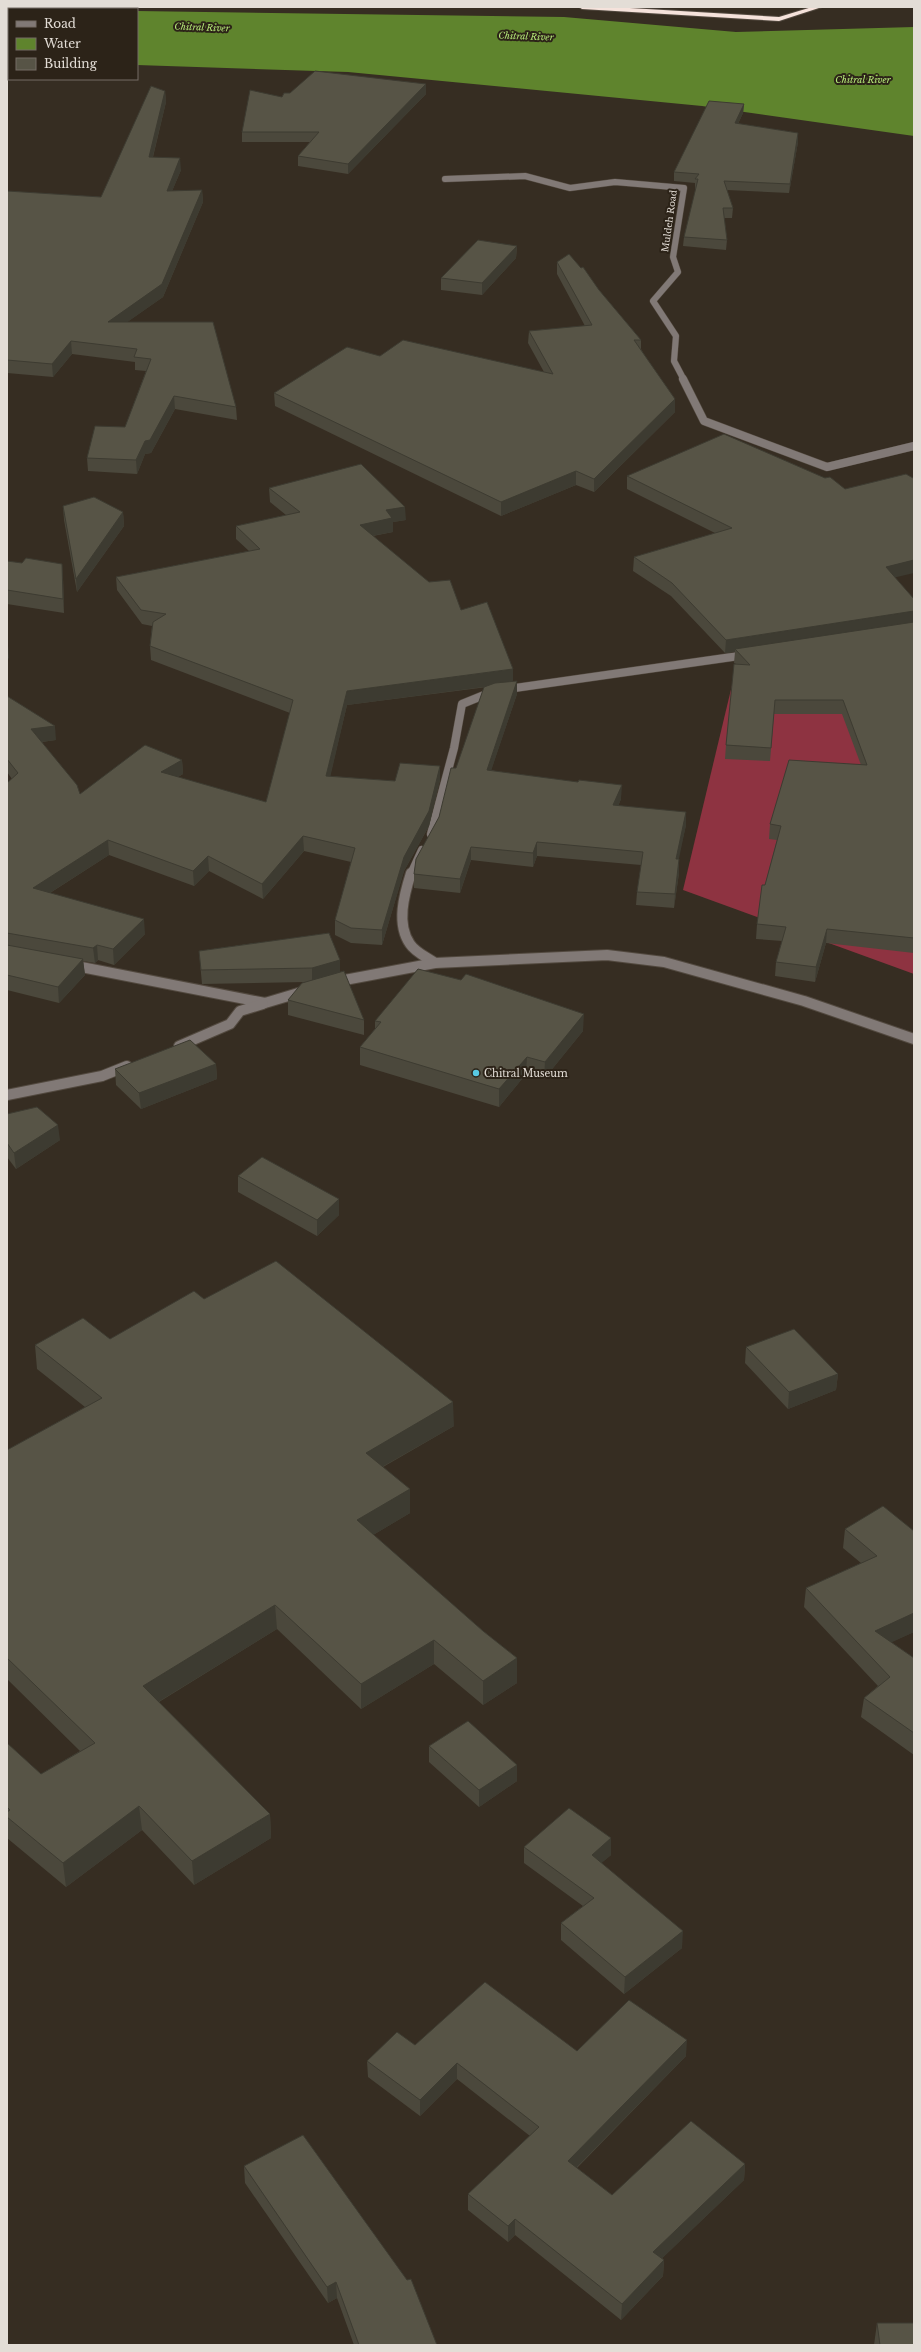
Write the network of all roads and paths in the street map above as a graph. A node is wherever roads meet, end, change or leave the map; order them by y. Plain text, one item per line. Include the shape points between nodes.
1 (582, 7) edge
2 (819, 7) edge
3 (445, 179) dead end
4 (914, 446) edge
5 (754, 654) edge
6 (435, 962) junction
7 (62, 963) edge
8 (326, 984) edge
9 (311, 989) edge
10 (265, 1003) junction
11 (914, 1038) edge
12 (168, 1051) edge
13 (140, 1062) edge
14 (7, 1096) edge

1 - 2 highway via 779,18
3 - 4 street, Muldeh Road via 525,176 570,188 616,182 684,188 673,257 678,272 653,301 676,336 674,361 704,420 827,467
5 - 6 street via 494,691 462,704 434,828 410,872 402,916 411,944
6 - 8 street
6 - 11 street via 607,955 664,962 804,1001
7 - 10 street
9 - 10 street
10 - 12 street via 240,1011 230,1024
13 - 14 street via 102,1076

